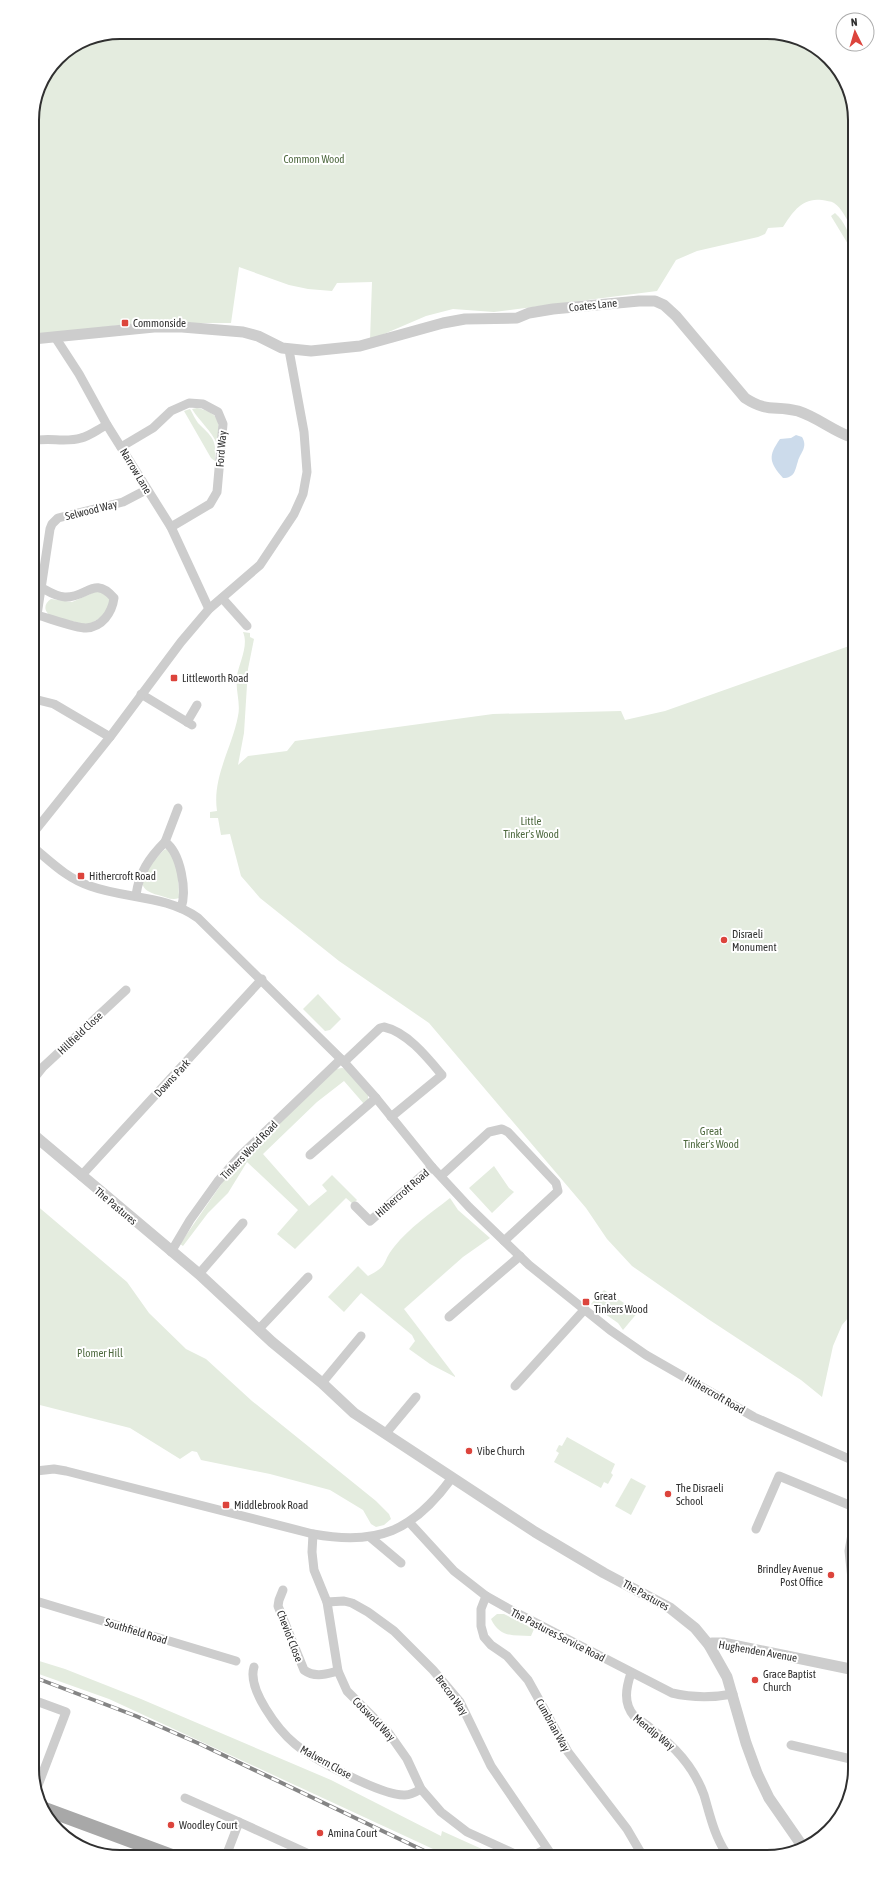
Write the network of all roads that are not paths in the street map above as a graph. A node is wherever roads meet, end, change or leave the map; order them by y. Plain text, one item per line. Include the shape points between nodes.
1 (55, 337) junction
2 (39, 338) edge
3 (289, 350) junction
4 (107, 425) junction
5 (848, 436) edge
6 (39, 440) edge
7 (121, 447) junction
8 (146, 490) junction
9 (171, 527) junction
10 (42, 588) junction
11 (222, 598) junction
12 (39, 600) edge
13 (209, 609) junction
14 (39, 616) edge
15 (247, 626) dead end
16 (141, 694) junction
17 (39, 700) edge
18 (197, 705) dead end
19 (110, 737) junction
20 (178, 808) dead end
21 (39, 826) edge
22 (165, 842) junction
23 (39, 852) edge
24 (136, 895) junction
25 (181, 908) junction
26 (262, 979) junction
27 (126, 990) dead end
28 (342, 1060) junction
29 (39, 1072) edge
30 (376, 1098) junction
31 (391, 1117) junction
32 (39, 1139) edge
33 (310, 1155) dead end
34 (432, 1167) junction
35 (81, 1176) junction
36 (441, 1176) junction
37 (355, 1206) dead end
38 (243, 1223) dead end
39 (504, 1241) junction
40 (171, 1252) junction
41 (520, 1256) junction
42 (199, 1274) junction
43 (308, 1277) dead end
44 (586, 1309) junction
45 (449, 1317) dead end
46 (258, 1330) junction
47 (361, 1336) dead end
48 (322, 1383) junction
49 (515, 1386) dead end
50 (416, 1397) dead end
51 (386, 1433) junction
52 (848, 1458) edge
53 (39, 1471) edge
54 (452, 1479) junction
55 (848, 1505) edge
56 (409, 1522) junction
57 (756, 1529) dead end
58 (313, 1534) junction
59 (370, 1537) junction
60 (401, 1564) dead end
61 (283, 1590) dead end
62 (486, 1596) junction
63 (39, 1602) edge
64 (326, 1602) junction
65 (709, 1645) junction
66 (236, 1661) dead end
67 (254, 1667) dead end
68 (848, 1669) edge
69 (338, 1671) junction
70 (631, 1673) junction
71 (733, 1694) junction
72 (39, 1702) edge
73 (791, 1745) dead end
74 (848, 1758) edge
75 (40, 1780) edge
76 (421, 1789) junction
77 (185, 1798) dead end
78 (51, 1811) edge
79 (239, 1822) junction
80 (800, 1843) edge
81 (156, 1850) edge
82 (228, 1850) edge
83 (300, 1850) edge
84 (506, 1850) edge
85 (547, 1850) edge
86 (639, 1850) edge
87 (724, 1850) edge

1 - 2 street
1 - 3 street via 154,327 182,327 243,332
1 - 4 street, Narrow Lane
3 - 5 street, Coates Lane via 311,351 360,346 464,319 517,318 529,313 553,310 655,301 676,316 745,398 769,409 799,411
3 - 11 street via 306,453 307,472 303,494 294,514 260,565
4 - 6 street via 80,439
4 - 7 street, Narrow Lane
7 - 8 street, Narrow Lane
7 - 9 street, Ford Way via 153,428 171,411 189,403 203,404 218,412 223,424 217,492 210,504
8 - 9 street, Narrow Lane
8 - 10 street, Selwood Way via 123,502 58,518 52,524 49,533
9 - 13 street, Narrow Lane
10 - 12 street, Selwood Way
10 - 14 street, Selwood Way via 65,598 74,597 93,588 101,588 107,590 114,598 113,609 100,623 85,628
11 - 13 street
11 - 15 street
13 - 16 street
16 - 18 street via 190,723
16 - 19 street
17 - 19 street via 54,704
19 - 21 street
20 - 22 street
22 - 24 street via 141,873
22 - 25 street via 176,856 184,887
23 - 24 street, Hithercroft Road via 62,872 79,882 103,890
24 - 25 street, Hithercroft Road
25 - 26 street, Hithercroft Road via 198,918
26 - 28 street, Hithercroft Road
26 - 35 street, Downs Park
27 - 29 street, Hillfield Close
28 - 30 street, Hithercroft Road
28 - 31 street via 384,1027 408,1040 424,1054 442,1075
28 - 40 street, Tinkers Wood Road via 240,1156 218,1181
30 - 31 street, Hithercroft Road
30 - 33 street
31 - 34 street, Hithercroft Road
32 - 35 street, The Pastures
34 - 36 street, Hithercroft Road
34 - 37 street, Hithercroft Road via 370,1221
35 - 40 street, The Pastures
36 - 39 street, Hithercroft Road
36 - 39 street, Hithercroft Road via 489,1132 502,1129 508,1132 556,1183 558,1191
38 - 42 street
39 - 41 street, Hithercroft Road
40 - 42 street, The Pastures
41 - 44 street, Hithercroft Road
41 - 45 street
42 - 46 street, The Pastures
43 - 46 street
44 - 49 street
44 - 52 street, Hithercroft Road via 610,1330 646,1355 754,1417
46 - 48 street, The Pastures
47 - 48 street
48 - 51 street, The Pastures via 354,1413
50 - 51 street
51 - 54 street, The Pastures
53 - 58 street via 66,1471
54 - 56 street via 428,1508
54 - 65 street, The Pastures via 604,1573 670,1608 695,1628
55 - 57 street via 779,1476
56 - 59 street via 392,1531
56 - 62 street, The Pastures Service Road via 454,1571
58 - 59 street via 334,1538
58 - 64 street, Cotswold Way via 314,1570
59 - 60 street
61 - 69 street, Cheviot Close via 278,1606 304,1670 317,1675
62 - 70 street, The Pastures Service Road
62 - 86 street, Cumbrian Way via 481,1609 484,1636 491,1645 507,1656 528,1680 568,1752 627,1829
63 - 66 street, Southfield Road
64 - 69 street, Cotswold Way
64 - 85 street, Brecon Way via 344,1601 368,1612 394,1631 433,1670 460,1702 491,1766
65 - 68 street, Hughenden Avenue via 723,1643
65 - 71 street, The Pastures via 727,1677
67 - 76 street, Malvern Close via 252,1672 260,1700 294,1744 325,1764 388,1791 404,1796
69 - 76 street, Cotswold Way via 348,1692 397,1744
70 - 71 street, The Pastures Service Road via 672,1693 685,1696
70 - 87 street, Mendip Way via 626,1696 630,1711 683,1757 700,1784 714,1830
71 - 80 street, The Pastures via 757,1773 782,1819
72 - 75 street via 66,1712
73 - 74 street
76 - 84 street, Cotswold Way via 453,1823
77 - 79 street
78 - 81 main road
79 - 82 street
79 - 83 street

